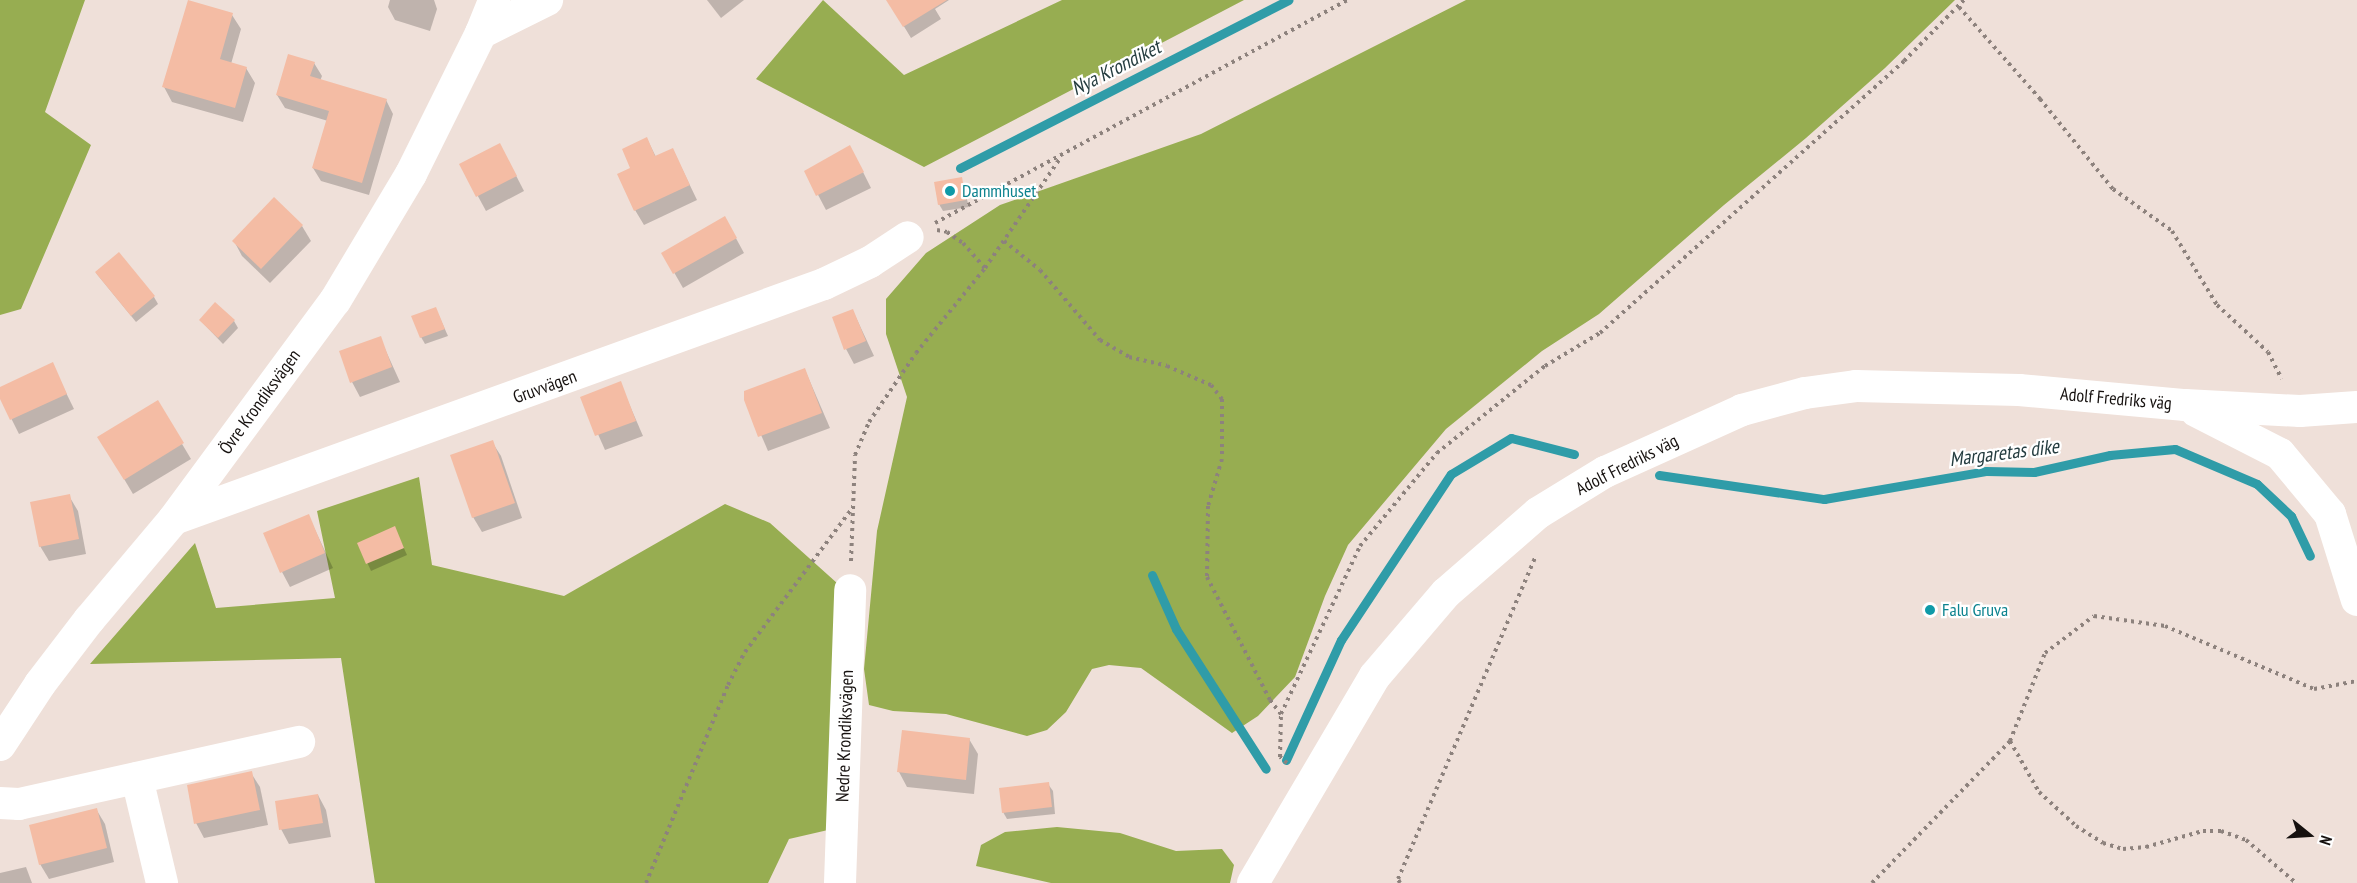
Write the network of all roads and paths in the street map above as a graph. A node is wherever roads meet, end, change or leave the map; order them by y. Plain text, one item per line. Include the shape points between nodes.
1 (494, 0) edge
2 (547, 0) edge
3 (1348, 0) edge
4 (1964, 0) edge
5 (1959, 8) junction
6 (481, 33) junction
7 (1062, 157) junction
8 (908, 237) junction
9 (1004, 241) junction
10 (985, 268) junction
11 (2185, 405) junction
12 (2357, 406) edge
13 (2300, 411) junction
14 (852, 509) junction
15 (174, 519) junction
16 (1535, 557) dead end
17 (850, 590) joint
18 (2357, 600) edge
19 (2357, 681) edge
20 (1281, 714) junction
21 (2010, 741) junction
22 (299, 742) dead end
23 (0, 746) edge
24 (137, 778) junction
25 (1311, 783) junction
26 (0, 803) edge
27 (162, 883) edge
28 (646, 883) edge
29 (840, 883) edge
30 (1253, 883) edge
31 (1400, 883) edge
32 (1872, 883) edge
33 (2296, 883) edge

1 - 6 street, Övre Krondiksvägen
2 - 6 street
3 - 7 path
4 - 5 path
5 - 13 path via 2113,189 2172,231 2217,305 2268,352
5 - 20 path via 1600,333 1545,366 1437,453 1360,546
6 - 15 street, Övre Krondiksvägen via 411,174 335,301
7 - 8 path
7 - 9 path
8 - 10 path via 931,229 947,232 963,243
8 - 15 street, Gruvvägen via 824,285
9 - 10 path
9 - 20 path via 1040,270 1100,340 1129,357 1167,366 1211,385 1222,399 1222,459 1208,506 1207,578
10 - 14 path via 916,353 868,422 855,455
11 - 13 street, Adolf Fredriks väg
11 - 18 street via 2280,454 2330,514
11 - 25 street, Adolf Fredriks väg via 2019,390 1856,386 1805,393 1742,410 1605,472 1538,513 1454,585 1375,676
12 - 13 street, Adolf Fredriks väg
14 - 17 path
14 - 28 path via 745,652
15 - 23 street, Övre Krondiksvägen via 33,693
16 - 31 path via 1398,879
17 - 29 street, Nedre Krondiksvägen
19 - 21 path via 2314,689 2165,626 2094,616 2045,653
20 - 25 path via 1280,757
21 - 32 path
21 - 33 path via 2038,792 2076,826 2103,843 2122,849 2146,847 2203,831 2221,831 2246,840
22 - 24 street
24 - 26 street via 19,804
24 - 27 street
25 - 30 street, Adolf Fredriks väg

